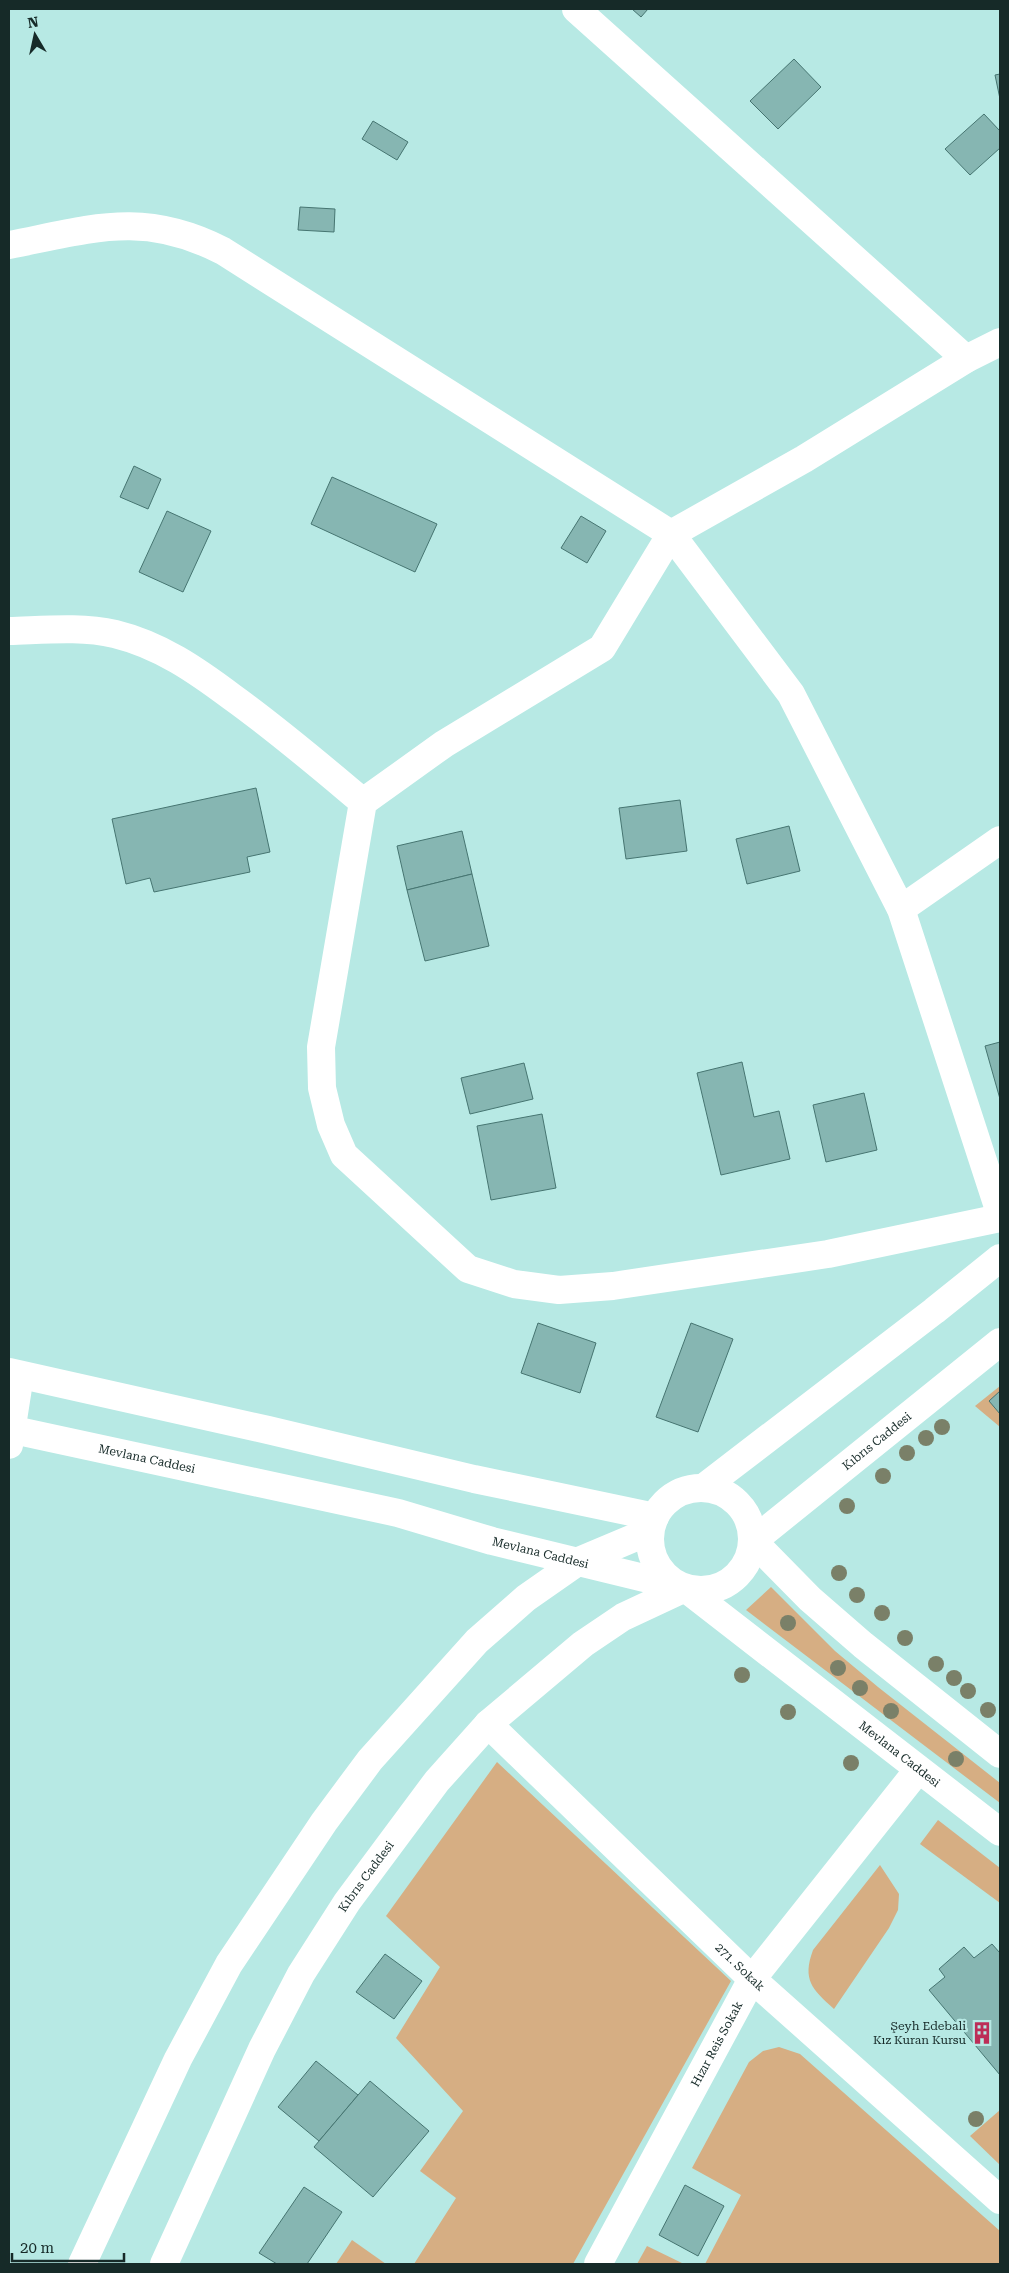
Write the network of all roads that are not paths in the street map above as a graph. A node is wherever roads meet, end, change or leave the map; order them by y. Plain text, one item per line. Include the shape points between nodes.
1 (576, 9) edge
2 (9, 245) edge
3 (1000, 342) edge
4 (966, 359) junction
5 (671, 534) junction
6 (9, 631) edge
7 (363, 802) junction
8 (1000, 840) edge
9 (901, 909) junction
10 (1000, 1213) edge
11 (1000, 1218) edge
12 (1000, 1258) edge
13 (1000, 1342) edge
14 (14, 1374) edge
15 (10, 1434) edge
16 (702, 1488) junction
17 (652, 1524) junction
18 (753, 1541) junction
19 (579, 1561) junction
20 (685, 1588) junction
21 (488, 1724) junction
22 (1000, 1754) edge
23 (918, 1770) junction
24 (1000, 1832) edge
25 (752, 1979) junction
26 (1000, 2200) edge
27 (82, 2264) edge
28 (164, 2264) edge
29 (598, 2264) edge

1 - 4 street
2 - 5 street via 112,226 156,227 202,240
3 - 4 street
4 - 5 street via 804,459
5 - 7 street via 602,648 444,744
5 - 9 street via 791,694
6 - 7 street via 83,629 140,641 174,657 265,721
7 - 11 street via 321,1048 322,1088 331,1125 344,1155 468,1269 514,1284 558,1290 613,1286 828,1254
8 - 9 street
9 - 10 street
12 - 16 street
13 - 18 street, Kıbrıs Caddesi
14 - 15 street
14 - 17 street via 268,1430
15 - 19 street, Mevlana Caddesi via 398,1513 492,1541
16 - 17 street via 674,1496 662,1505
16 - 18 street via 718,1491 744,1511
17 - 19 street
17 - 20 street via 650,1546 654,1560 672,1582
18 - 20 street via 742,1570 730,1581 716,1589
18 - 22 street via 810,1599 863,1645
19 - 20 street, Mevlana Caddesi
19 - 27 street via 526,1598 477,1641 370,1760 324,1822 224,1973 178,2059
20 - 21 street, Kıbrıs Caddesi via 623,1616 583,1644
20 - 23 street, Mevlana Caddesi
21 - 25 street, 271. Sokak
21 - 28 street, Kıbrıs Caddesi via 437,1781 347,1902 301,1974 262,2049
23 - 24 street, Mevlana Caddesi
23 - 25 street, Hızır Reis Sokak
25 - 26 street, 271. Sokak
25 - 29 street, Hızır Reis Sokak

